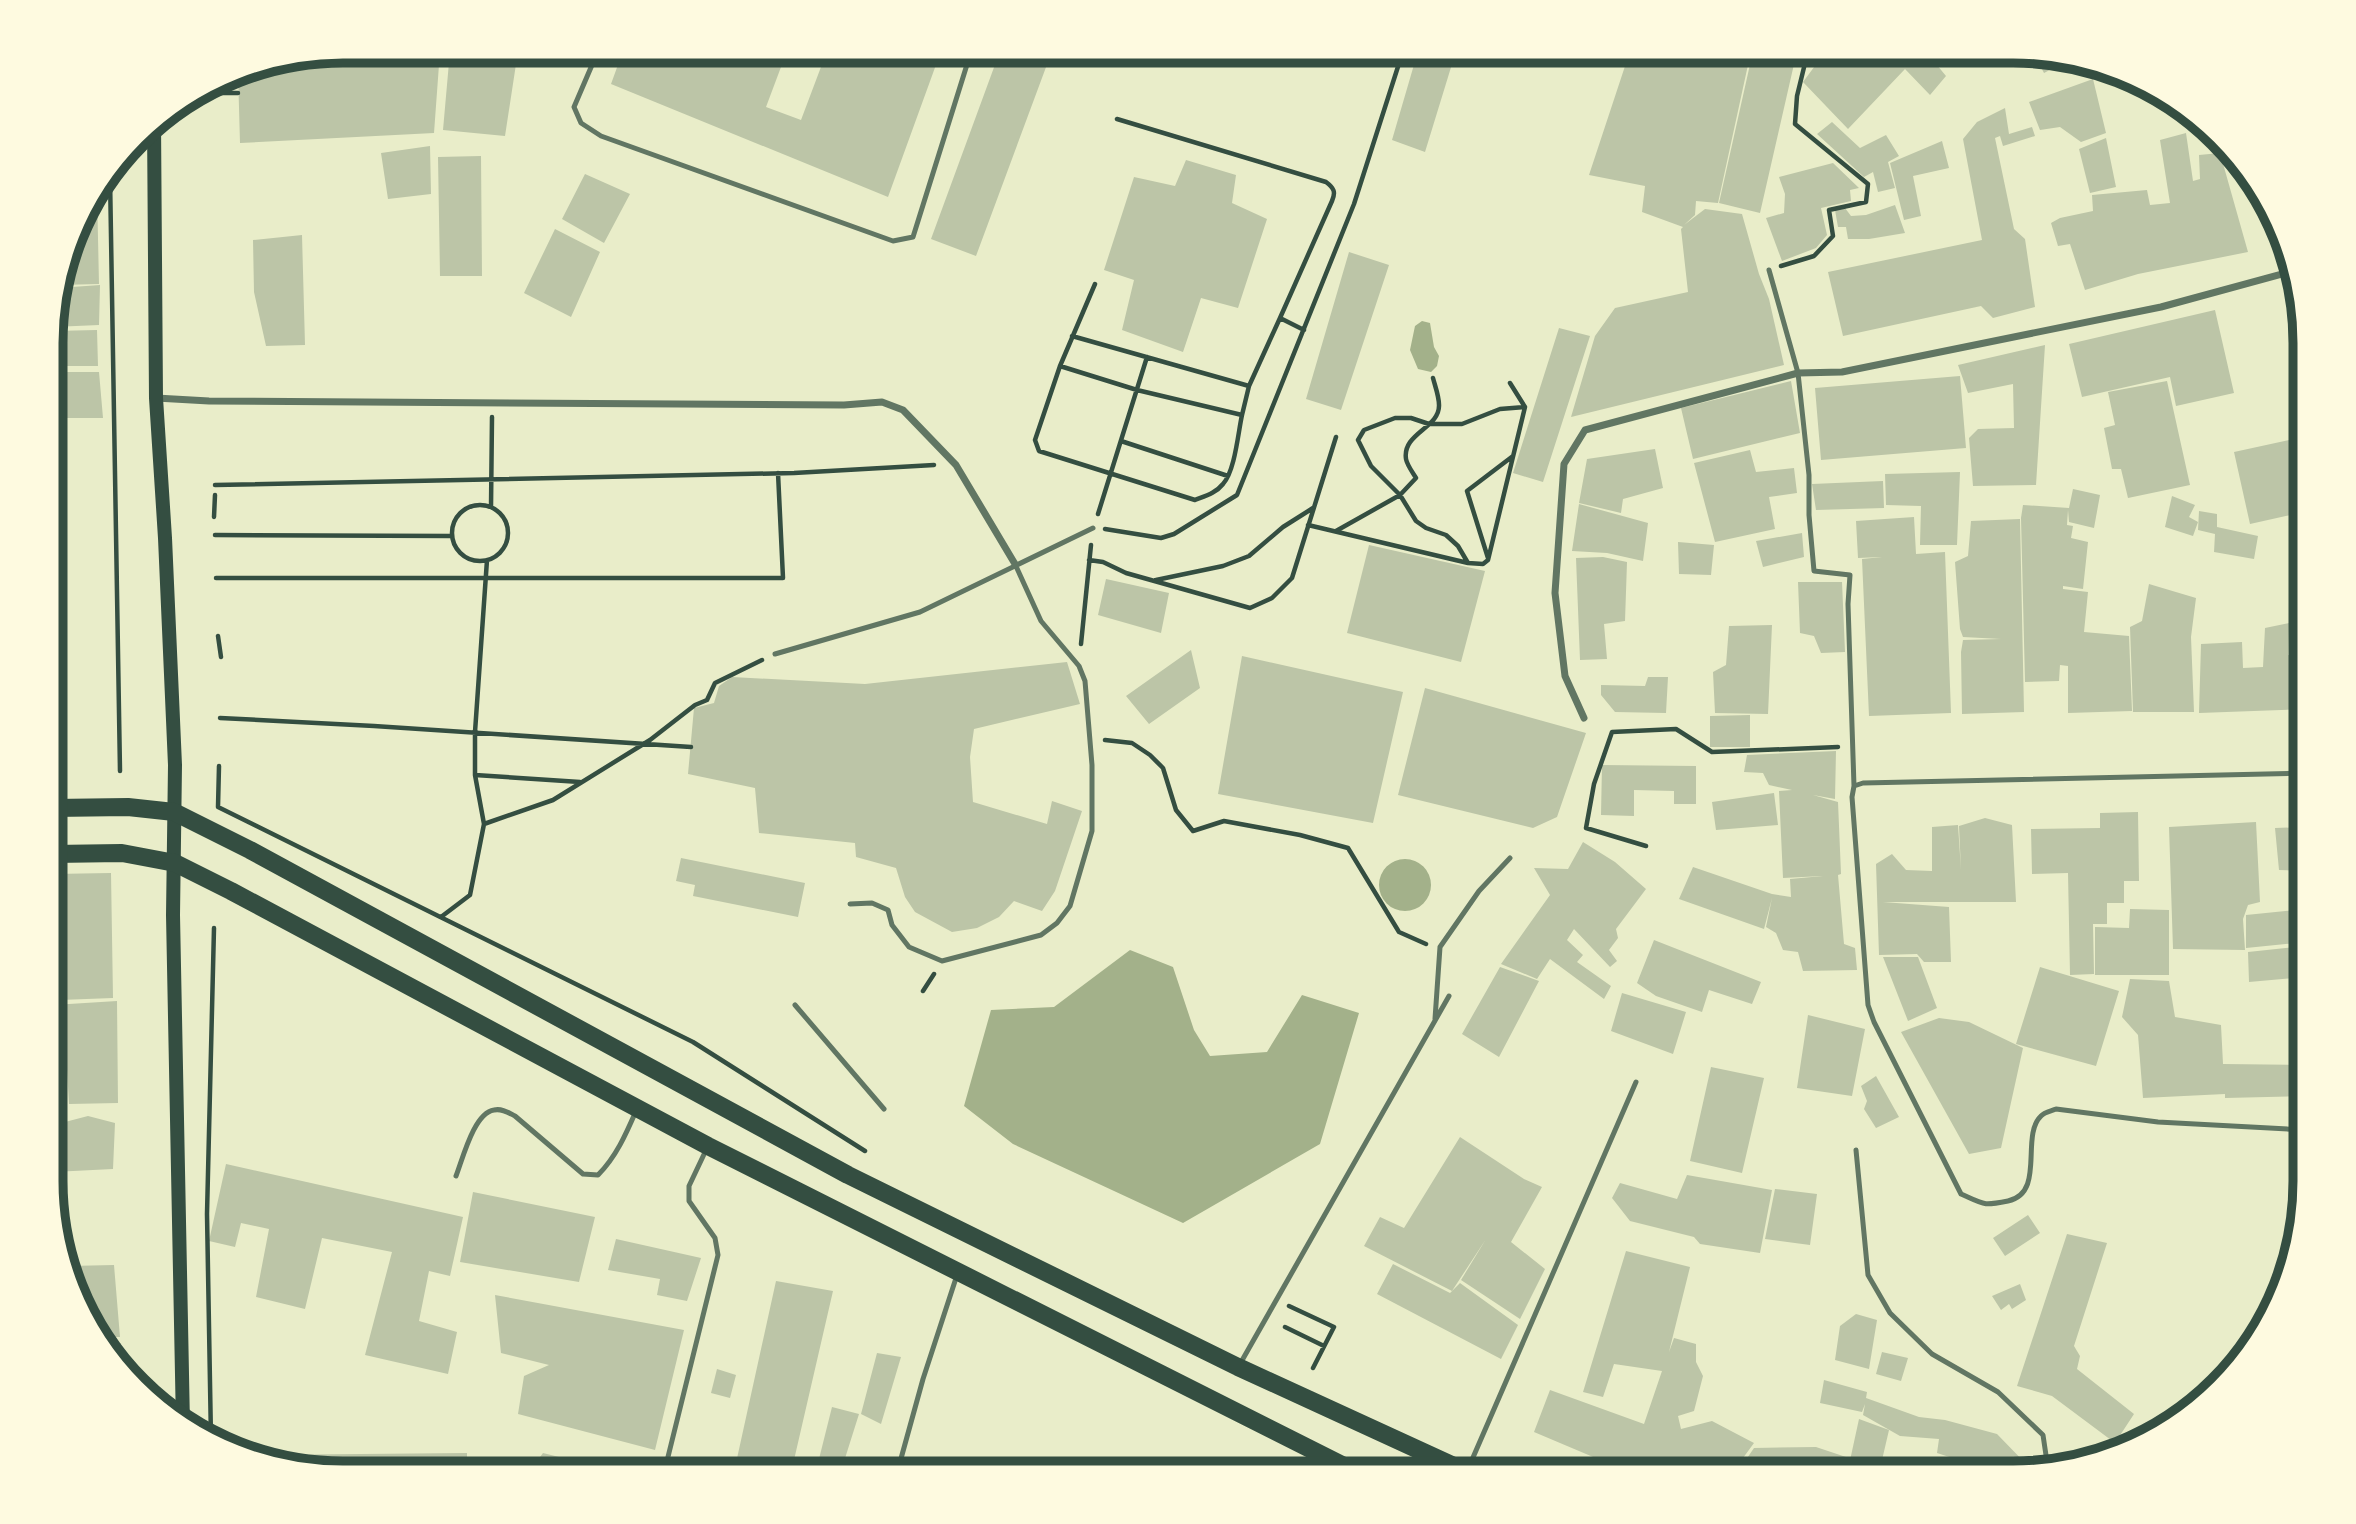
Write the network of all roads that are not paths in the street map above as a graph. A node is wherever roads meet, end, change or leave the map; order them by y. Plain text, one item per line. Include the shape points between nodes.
1 (593, 63) edge
2 (967, 63) edge
3 (154, 136) edge
4 (1769, 270) road end
5 (2284, 273) edge
6 (1798, 373) junction
7 (156, 398) junction
8 (1093, 528) road end
9 (1015, 564) junction
10 (775, 654) road end
11 (1584, 718) dead end
12 (2293, 773) edge
13 (1854, 786) junction
14 (63, 808) edge
15 (174, 812) junction
16 (63, 854) edge
17 (1510, 858) dead end
18 (175, 863) junction
19 (850, 904) dead end
20 (1449, 996) dead end
21 (796, 1005) dead end
22 (1435, 1020) junction
23 (1636, 1082) dead end
24 (637, 1108) junction
25 (884, 1109) dead end
26 (2293, 1129) edge
27 (708, 1146) junction
28 (1856, 1150) dead end
29 (456, 1176) dead end
30 (958, 1272) junction
31 (1238, 1367) junction
32 (183, 1411) edge
33 (2047, 1459) edge
34 (667, 1461) edge
35 (901, 1461) edge
36 (1333, 1461) edge
37 (1444, 1461) edge
38 (1473, 1461) edge

1 - 2 lane via 574,107 580,123 601,136 893,241 913,237
3 - 7 main road
4 - 6 lane
5 - 6 street via 2147,310 1842,372
6 - 11 street via 1585,430 1564,464 1555,593 1565,676
6 - 13 lane via 1814,571 1850,575
7 - 9 street via 492,404 882,402 903,410 956,465
7 - 15 main road
8 - 9 lane
9 - 10 lane via 920,612
9 - 19 lane via 1041,621 1079,666 1084,681 1092,765 1092,831 1070,906 1041,935 942,961 909,947 892,925 888,910 872,902
12 - 13 lane
13 - 26 lane via 1868,1005 1961,1194 1986,1206 2015,1200 2028,1185 2035,1124 2042,1114 2056,1109 2158,1122
14 - 15 main road
15 - 18 main road
15 - 31 main road via 848,1175
16 - 18 main road via 122,853
17 - 22 lane via 1479,891 1440,947
18 - 24 main road
18 - 32 main road
20 - 22 lane
21 - 25 lane
22 - 31 lane
23 - 38 lane
24 - 27 main road
24 - 29 lane via 624,1139 598,1175 583,1174 516,1116 491,1110 478,1120
27 - 30 main road
27 - 34 lane via 689,1186 689,1201 715,1238 718,1255
28 - 33 lane via 1868,1275 1890,1313 1932,1354 1998,1392 2043,1435
30 - 35 lane
30 - 36 main road
31 - 37 main road

